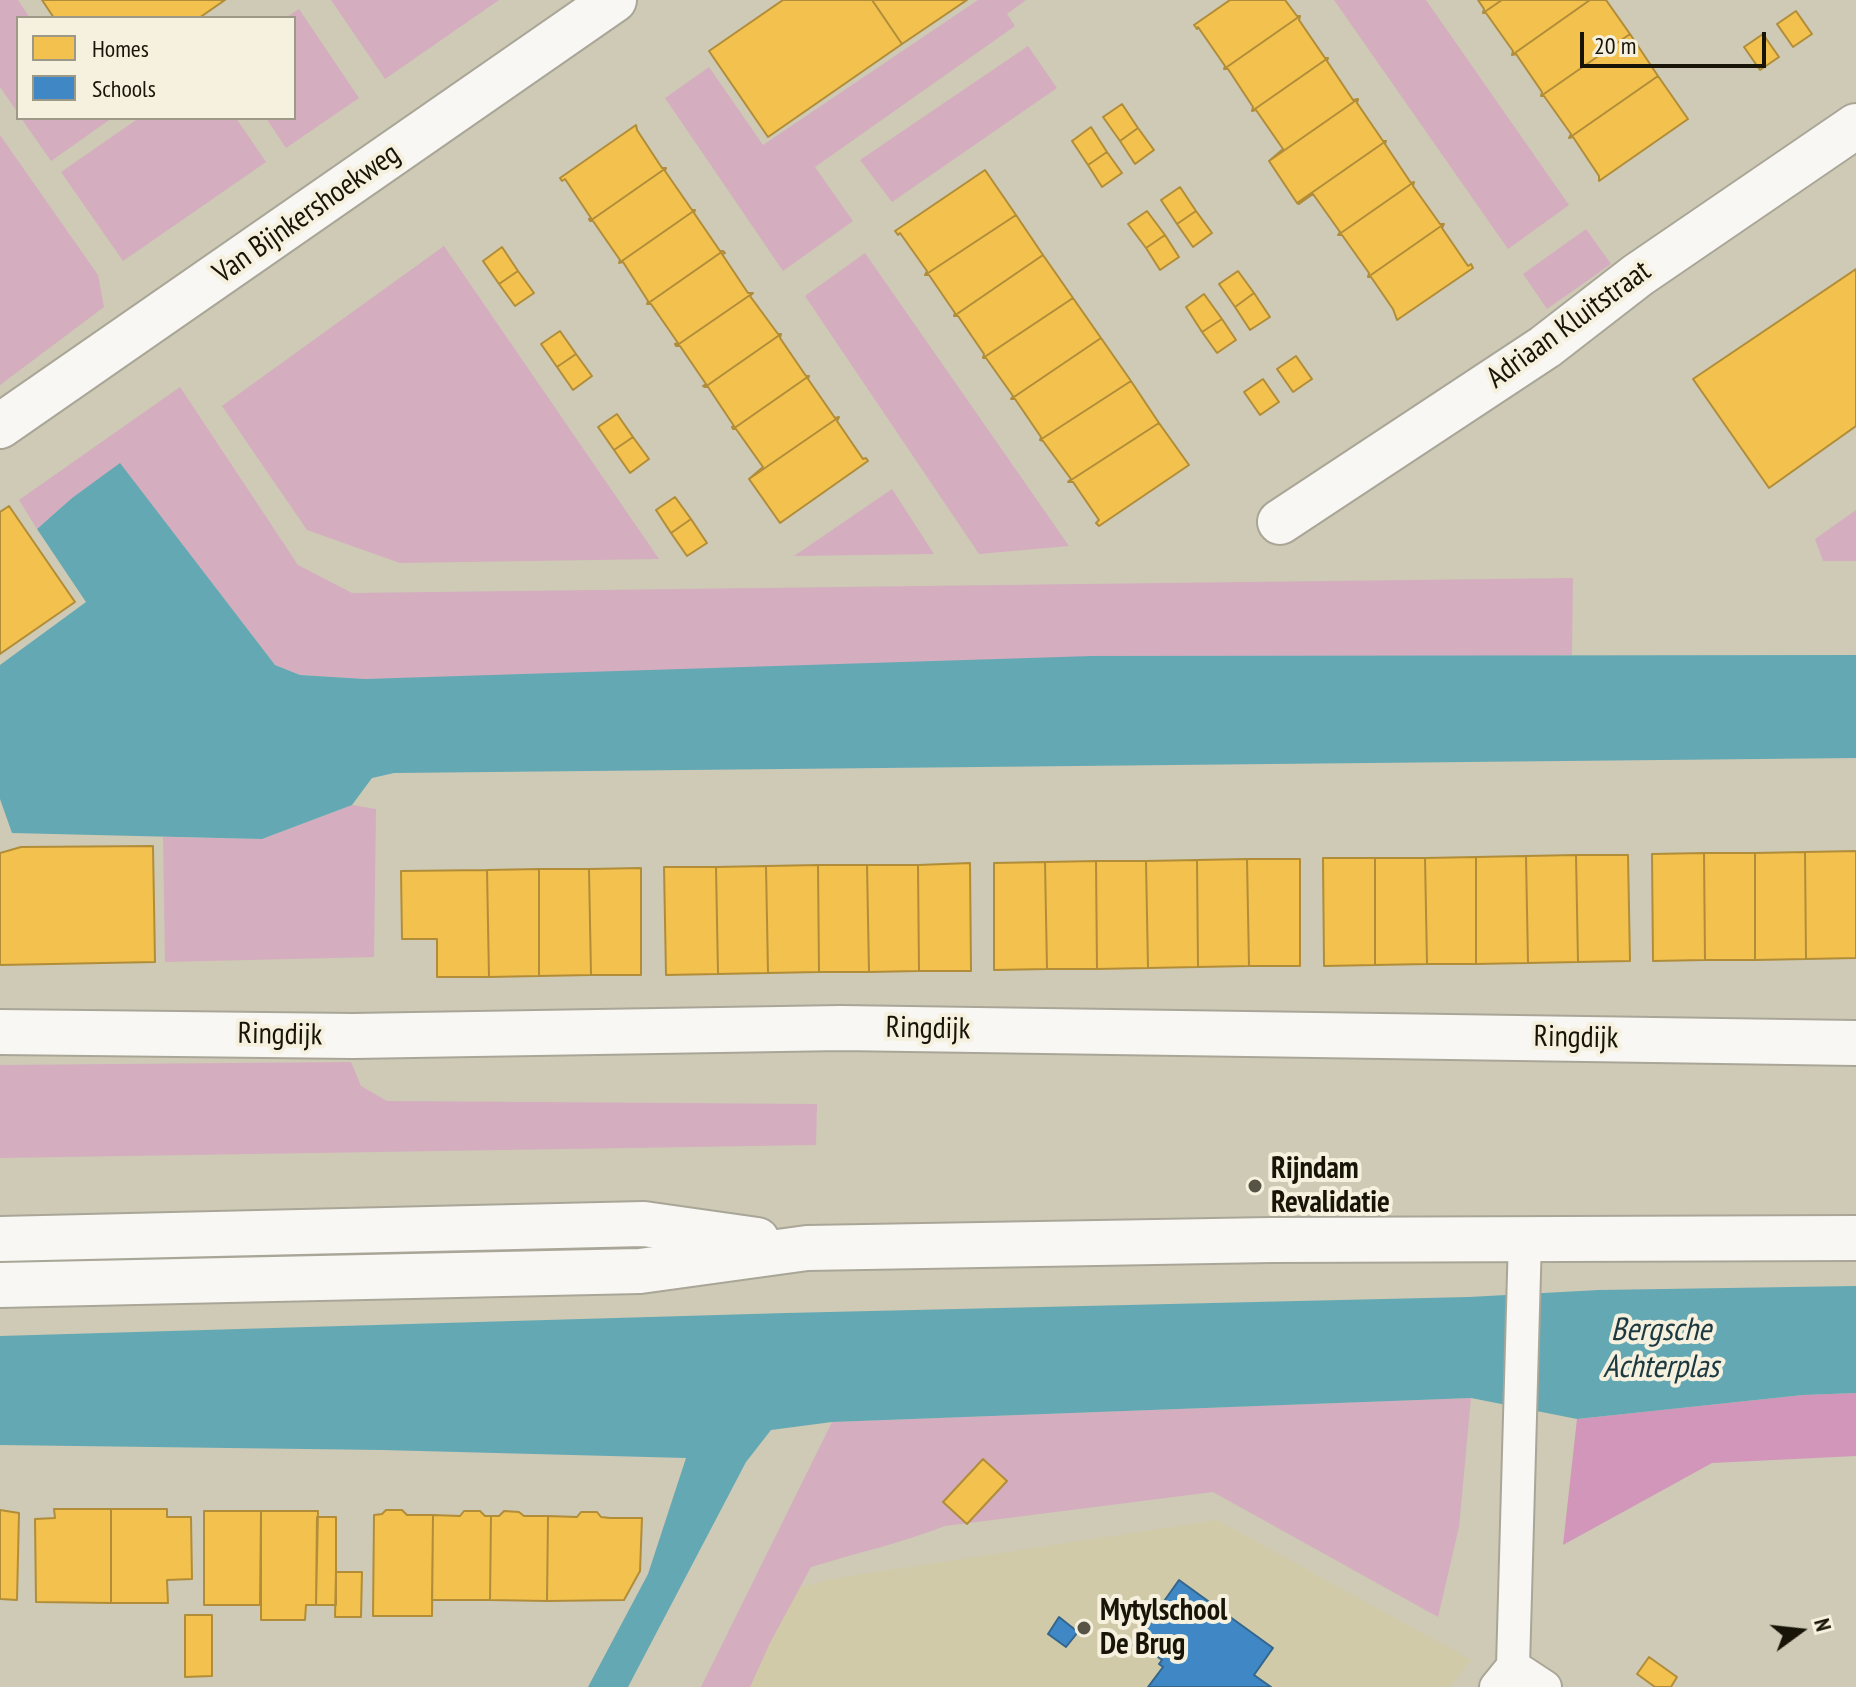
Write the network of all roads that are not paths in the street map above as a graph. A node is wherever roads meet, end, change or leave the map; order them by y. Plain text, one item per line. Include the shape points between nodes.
1 (614, 0) edge
2 (1856, 126) edge
3 (0, 426) edge
4 (1280, 522) dead end
5 (0, 1032) edge
6 (1856, 1043) edge
7 (1856, 1238) edge
8 (0, 1239) edge
9 (807, 1248) junction
10 (1524, 1256) junction
11 (0, 1285) edge
12 (1504, 1676) edge
13 (1545, 1687) edge

1 - 3 street, Van Bijnkershoekweg
2 - 4 street, Adriaan Kluitstraat via 1638,275 1545,347
5 - 6 street, Ringdijk via 353,1036 841,1028
7 - 10 street
8 - 9 street via 644,1224
9 - 10 street
9 - 11 street via 640,1271
10 - 12 lane via 1515,1552
12 - 13 lane

